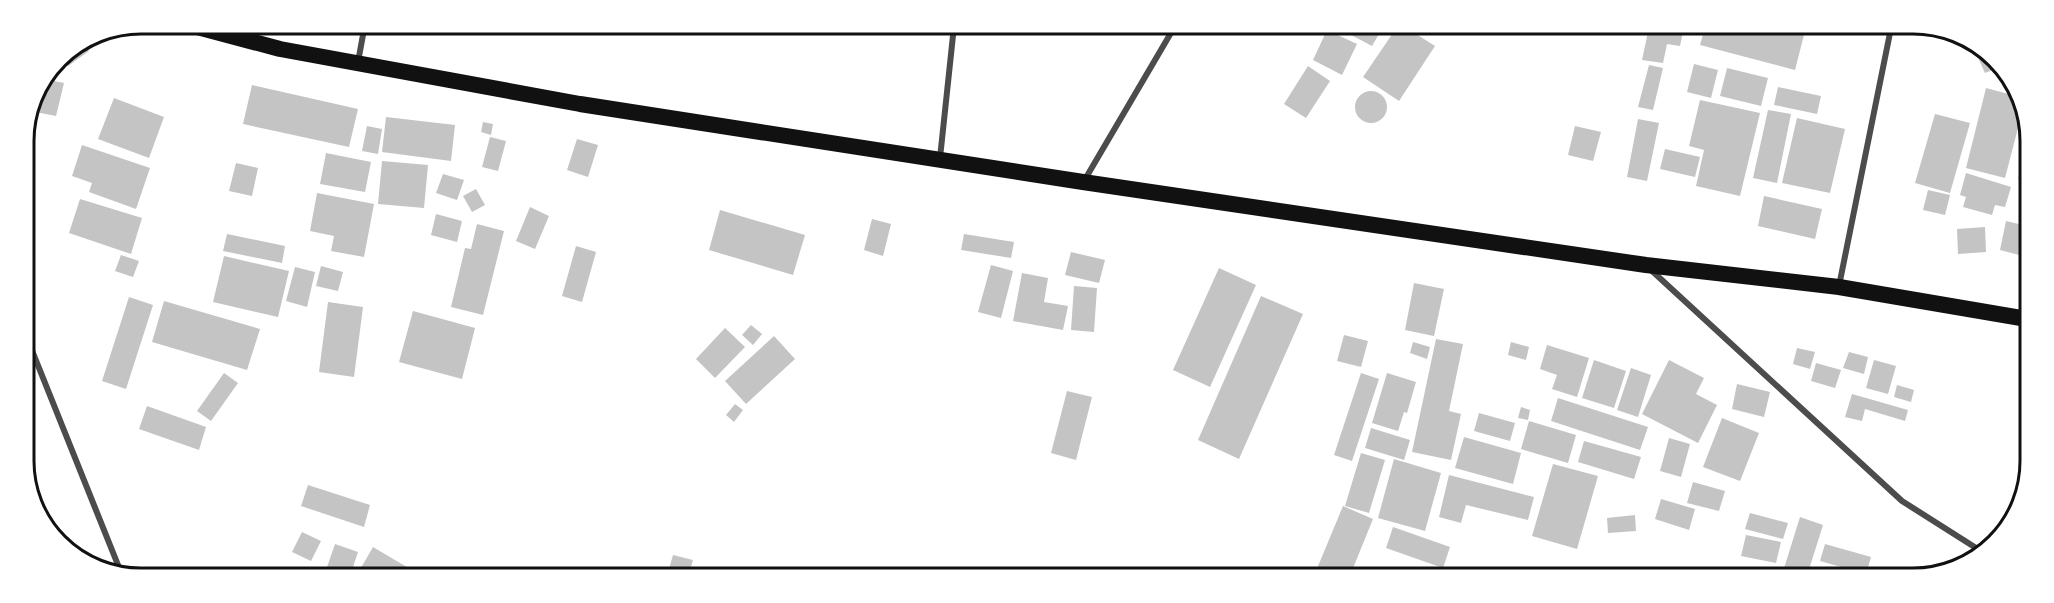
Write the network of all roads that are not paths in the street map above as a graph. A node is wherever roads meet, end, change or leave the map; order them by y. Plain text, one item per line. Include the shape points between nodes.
1 (224, 34) edge
2 (363, 34) edge
3 (953, 34) edge
4 (1170, 34) edge
5 (1890, 34) edge
6 (358, 62) junction
7 (940, 158) junction
8 (1083, 182) junction
9 (1646, 265) junction
10 (1839, 287) junction
11 (2020, 318) edge
12 (34, 356) edge
13 (1976, 548) edge
14 (118, 566) edge

1 - 6 highway via 280,49
2 - 6 street
3 - 7 street
4 - 8 street
5 - 10 street
6 - 7 highway via 580,104
7 - 8 highway
8 - 9 highway
9 - 10 highway
9 - 13 street via 1902,501
10 - 11 highway
12 - 14 street

